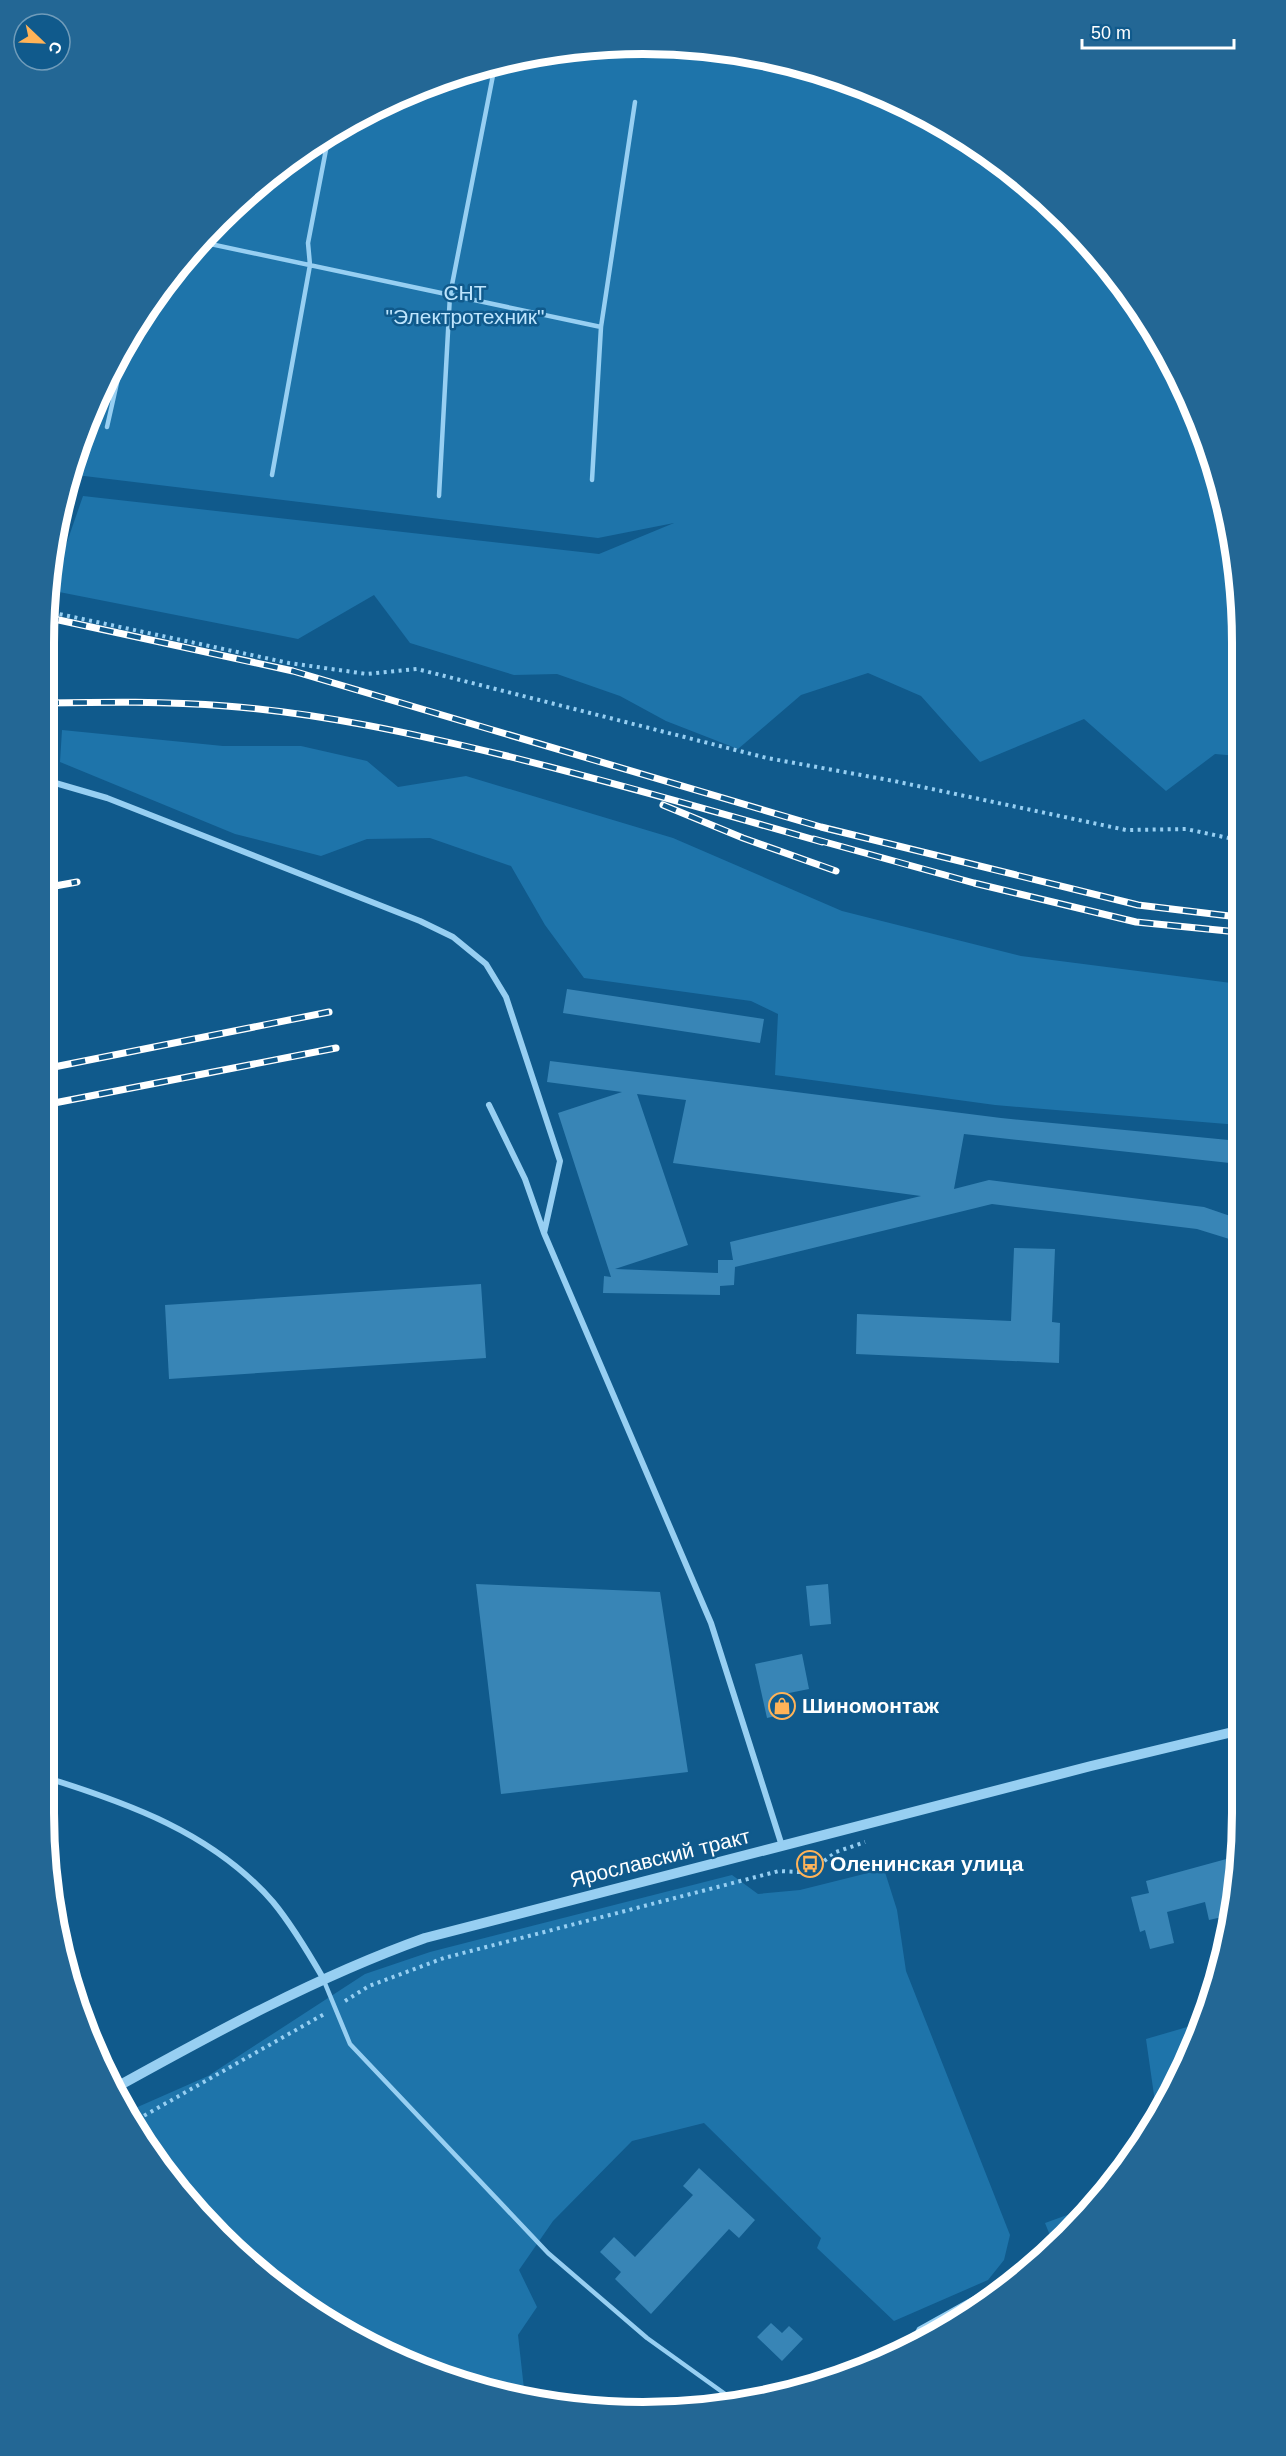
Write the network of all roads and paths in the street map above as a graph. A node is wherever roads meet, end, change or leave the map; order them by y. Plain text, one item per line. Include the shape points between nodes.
1 (493, 73) edge
2 (635, 102) dead end
3 (327, 147) edge
4 (211, 244) edge
5 (310, 265) junction
6 (450, 295) junction
7 (601, 327) junction
8 (119, 375) edge
9 (107, 427) dead end
10 (272, 475) dead end
11 (592, 480) dead end
12 (440, 496) dead end
13 (55, 613) edge
14 (54, 783) edge
15 (1232, 839) edge
16 (489, 1106) dead end
17 (544, 1233) junction
18 (1232, 1732) edge
19 (54, 1780) edge
20 (875, 1839) dead end
21 (782, 1847) junction
22 (323, 1978) junction
23 (335, 2008) junction
24 (121, 2086) edge
25 (140, 2118) edge
26 (985, 2292) edge
27 (916, 2335) edge
28 (728, 2396) edge

1 - 6 lane
2 - 7 lane
3 - 5 lane via 308,243
4 - 5 lane
5 - 6 lane
5 - 10 lane
6 - 7 lane
6 - 12 lane
7 - 11 lane
8 - 9 lane
13 - 15 path via 289,663 367,674 417,669 767,758 1126,830 1186,829
14 - 17 street via 107,798 420,921 453,937 486,964 506,997 560,1161
16 - 17 street via 525,1179
17 - 21 street via 711,1623
18 - 21 street, Ярославский тракт
19 - 22 street via 140,1809 173,1825 241,1870 273,1903
20 - 23 path via 836,1852 816,1867 799,1872 779,1871 444,1958 369,1986
21 - 22 street, Ярославский тракт via 425,1938
22 - 23 lane
22 - 24 street, Ярославский тракт
23 - 25 path
23 - 28 lane via 350,2044 548,2253 647,2338
26 - 27 lane via 919,2329

